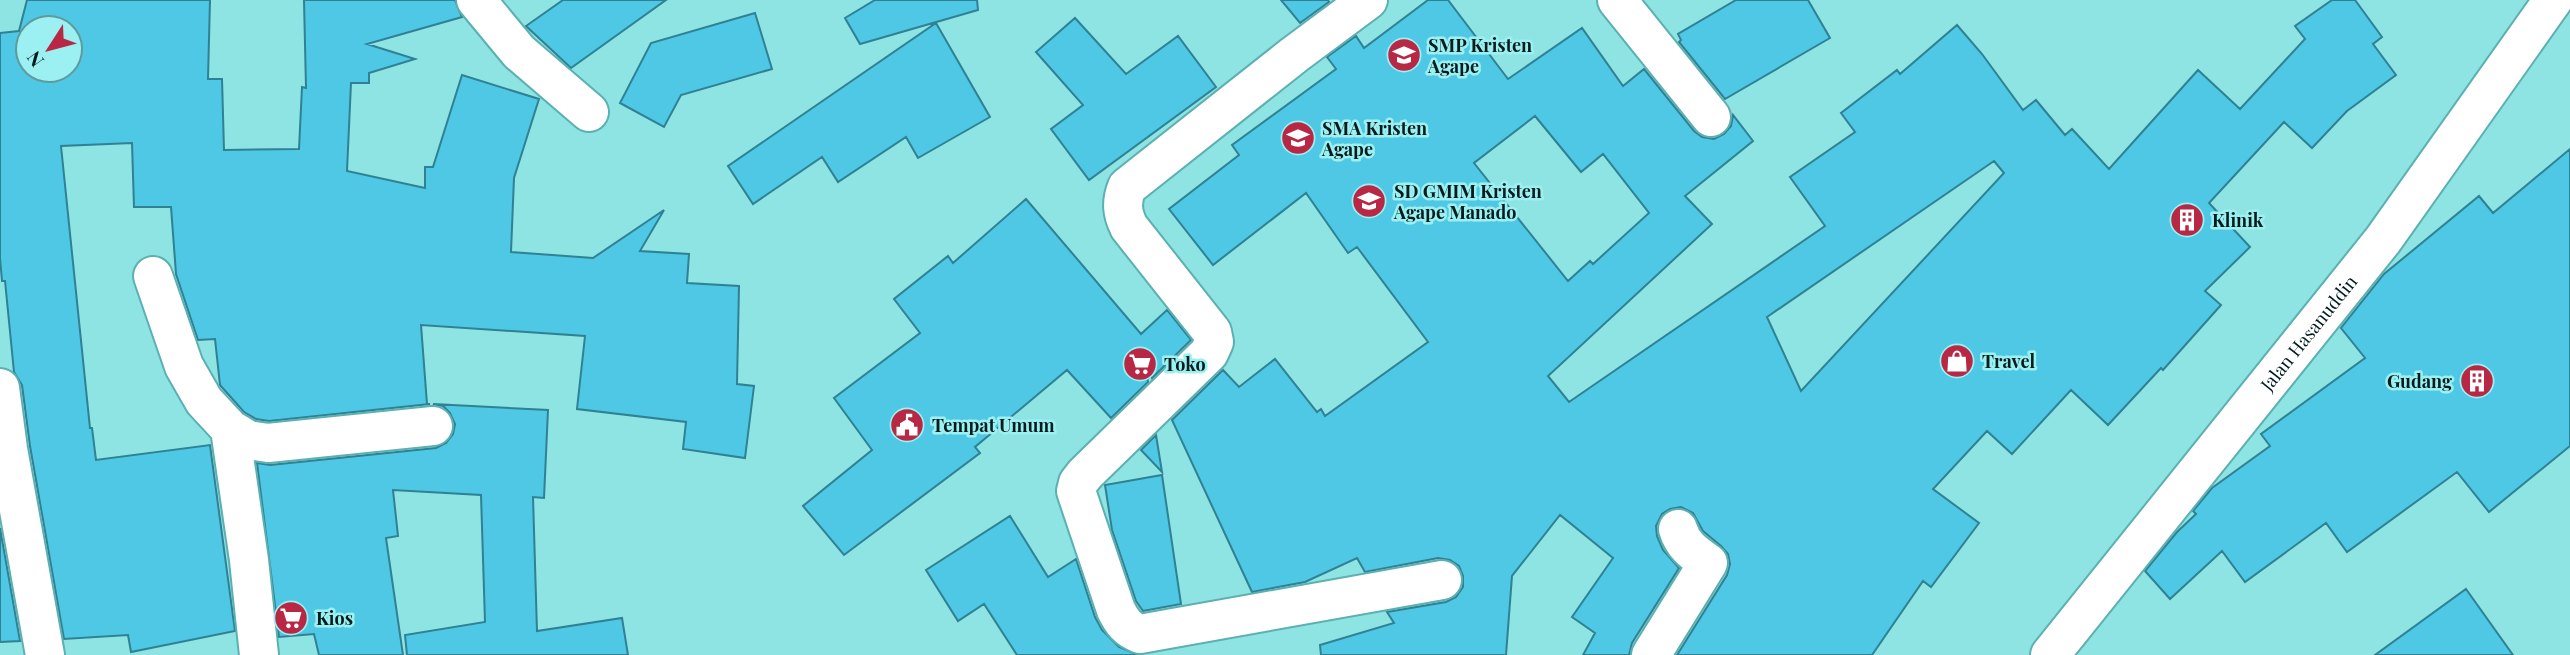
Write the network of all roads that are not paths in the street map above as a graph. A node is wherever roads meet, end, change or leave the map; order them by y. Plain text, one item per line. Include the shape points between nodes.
1 (476, 0) edge
2 (1368, 0) edge
3 (1617, 0) edge
4 (2553, 0) edge
5 (589, 112) dead end
6 (1711, 117) dead end
7 (153, 276) dead end
8 (0, 387) edge
9 (433, 426) dead end
10 (230, 429) junction
11 (1678, 528) dead end
12 (1443, 580) dead end
13 (1155, 643) edge
14 (45, 655) edge
15 (259, 655) edge
16 (1651, 655) edge
17 (2050, 655) edge

1 - 5 main road via 519,52
2 - 13 main road via 1127,187 1122,200 1129,227 1204,320 1214,342 1209,353 1078,483 1076,491 1122,622
3 - 6 main road
4 - 17 main road, Jalan Hasanuddin via 2383,240
7 - 10 main road via 184,366 204,401
8 - 14 main road
9 - 10 main road via 268,443 248,440
10 - 15 main road
11 - 16 main road via 1681,540 1708,563
12 - 13 main road

